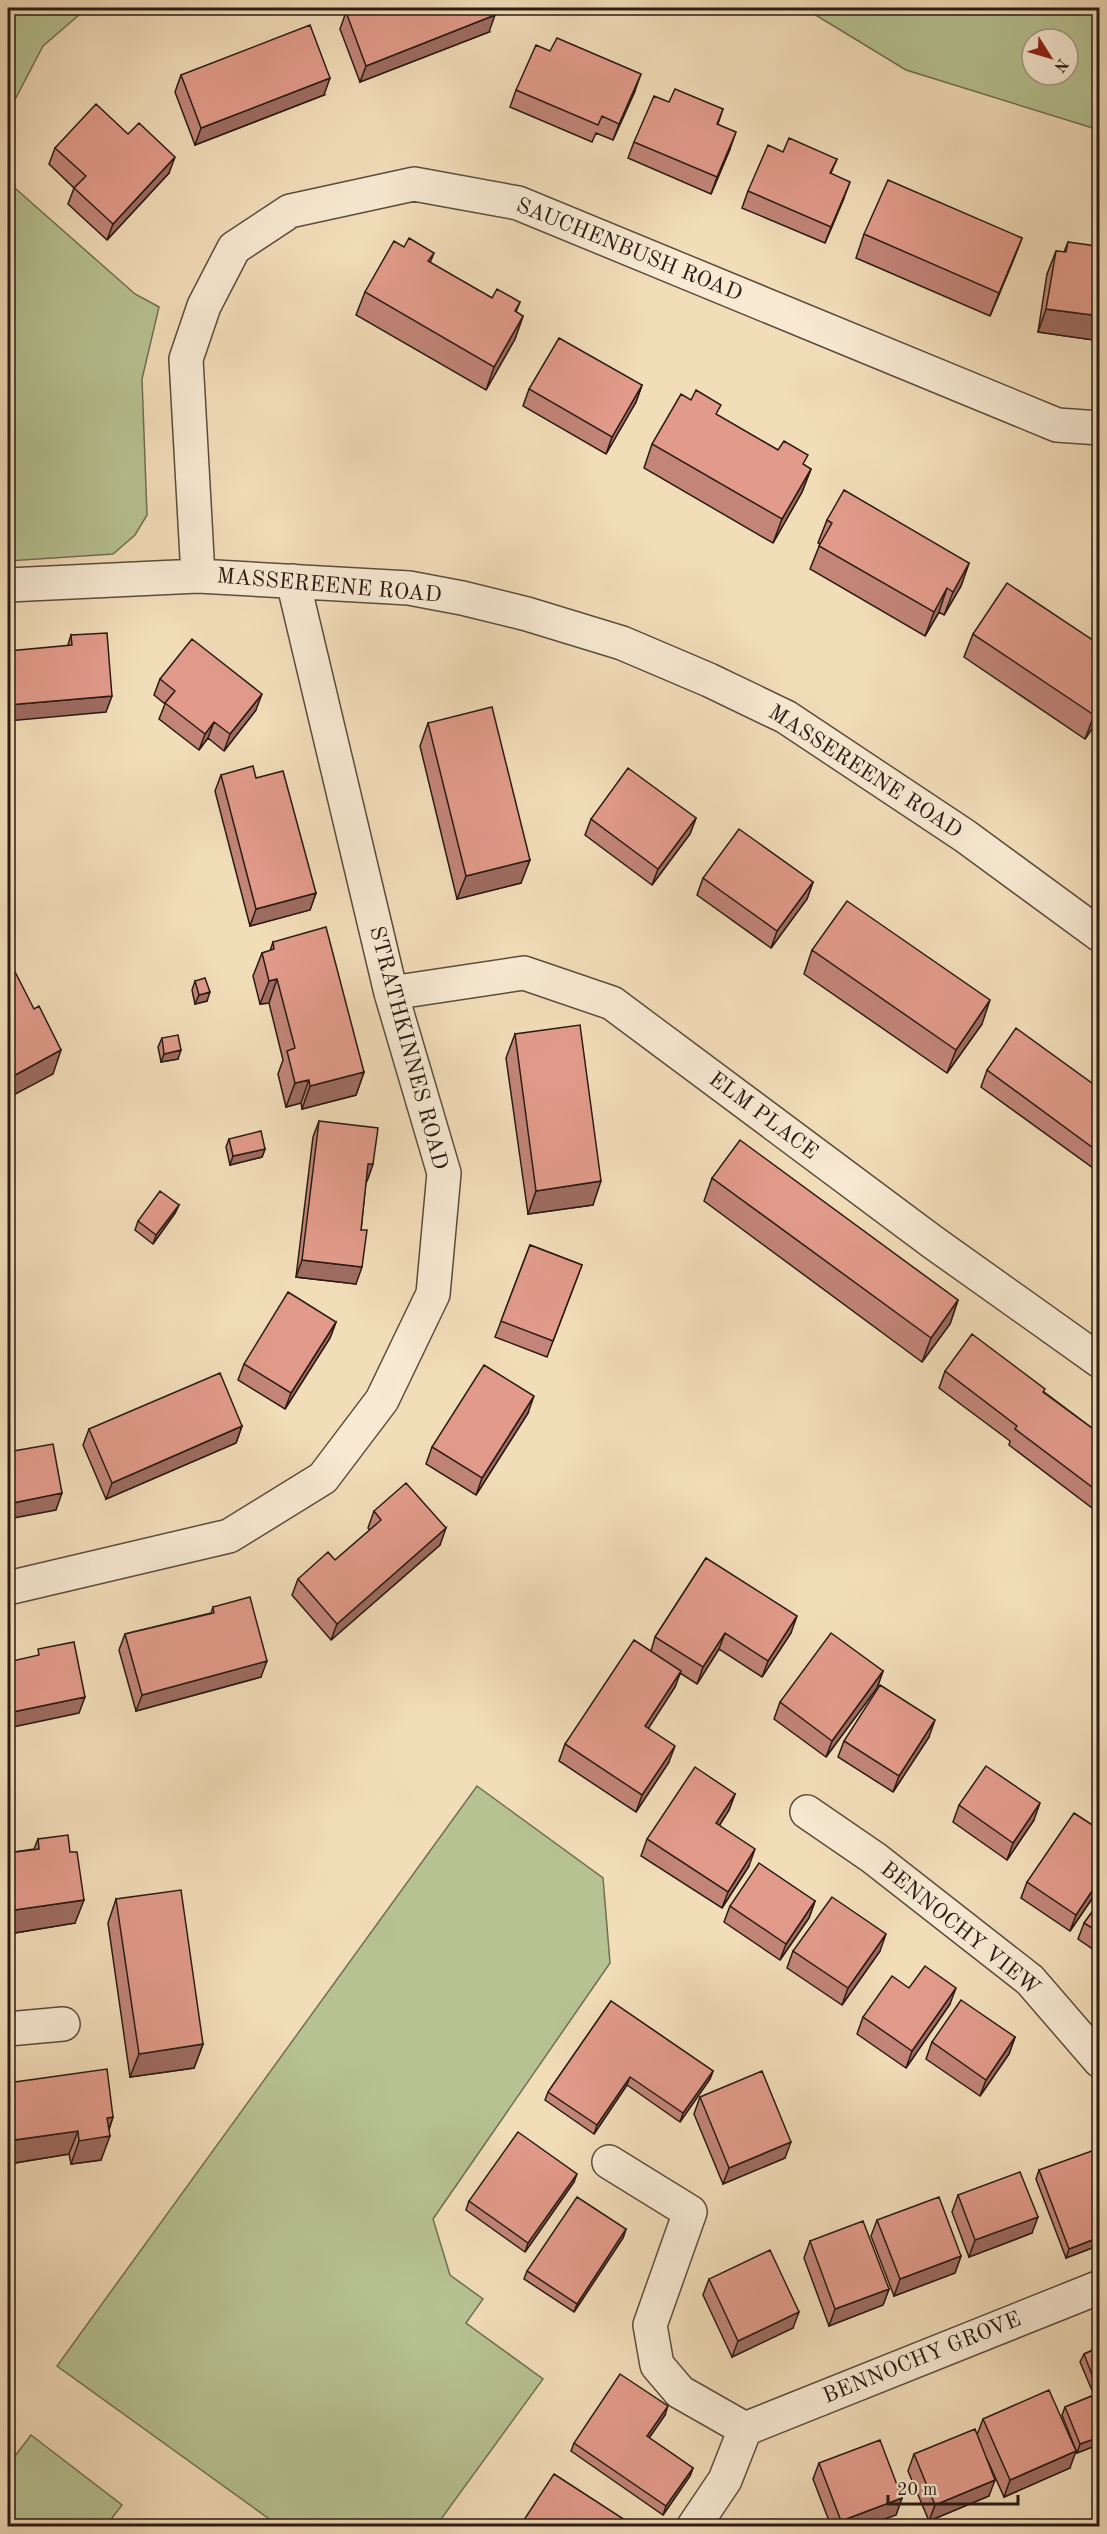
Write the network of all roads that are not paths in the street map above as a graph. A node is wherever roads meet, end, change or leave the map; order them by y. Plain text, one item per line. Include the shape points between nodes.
1 (1100, 428) edge
2 (198, 576) junction
3 (293, 581) junction
4 (8, 585) edge
5 (1100, 935) edge
6 (390, 993) junction
7 (1100, 1361) edge
8 (8, 1588) edge
9 (807, 1812) dead end
10 (63, 2024) dead end
11 (8, 2029) edge
12 (1100, 2061) edge
13 (609, 2162) dead end
14 (1100, 2287) edge
15 (746, 2429) junction
16 (694, 2526) edge

1 - 2 street, SAUCHENBUSH ROAD via 1057,424 518,203 414,184 290,211 234,248 204,306 186,359
2 - 3 street, MASSEREENE ROAD
2 - 4 street, MASSEREENE ROAD
3 - 5 street, MASSEREENE ROAD via 409,588 462,598 622,643 709,680 786,717 869,770
3 - 6 street, STRATHKINNES ROAD
6 - 7 street, ELM PLACE via 524,973 612,1003 934,1243
6 - 8 street, STRATHKINNES ROAD via 444,1173 432,1294 382,1400 323,1478 229,1536
9 - 12 street, BENNOCHY VIEW via 874,1858 1030,1980
10 - 11 street
13 - 15 street via 690,2212 650,2325 657,2365 680,2392
14 - 15 street, BENNOCHY GROVE
15 - 16 street via 725,2480

